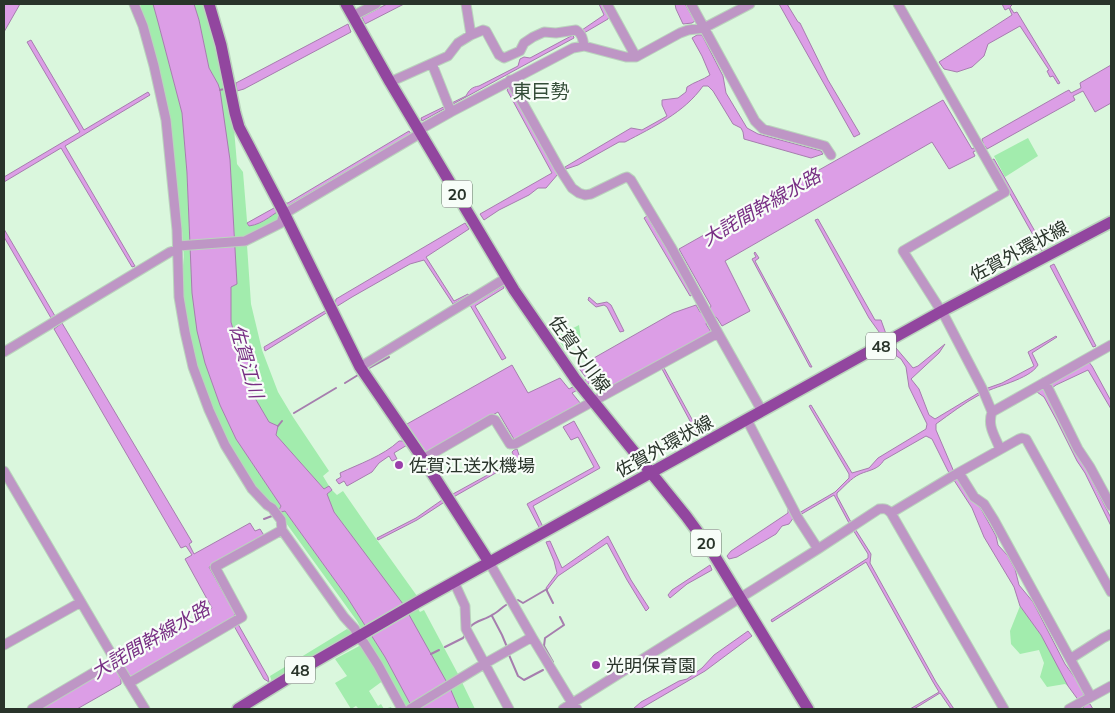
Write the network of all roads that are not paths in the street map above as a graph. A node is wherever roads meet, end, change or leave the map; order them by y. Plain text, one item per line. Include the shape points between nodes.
1 (134, 4) edge
2 (209, 4) edge
3 (346, 4) edge
4 (376, 4) edge
5 (466, 4) edge
6 (607, 4) edge
7 (691, 4) edge
8 (750, 4) edge
9 (898, 4) edge
10 (353, 16) junction
11 (704, 28) junction
12 (471, 34) junction
13 (584, 46) junction
14 (636, 57) junction
15 (432, 64) junction
16 (510, 80) junction
17 (390, 82) junction
18 (451, 112) junction
19 (420, 132) junction
20 (831, 155) dead end
21 (282, 209) junction
22 (1111, 222) edge
23 (177, 248) junction
24 (506, 278) junction
25 (942, 311) junction
26 (718, 333) junction
27 (1111, 345) edge
28 (4, 352) edge
29 (360, 367) junction
30 (1045, 382) junction
31 (593, 402) junction
32 (762, 411) junction
33 (992, 412) junction
34 (747, 420) junction
35 (1000, 449) junction
36 (423, 459) junction
37 (4, 471) edge
38 (652, 472) junction
39 (955, 475) junction
40 (1111, 506) edge
41 (891, 513) junction
42 (282, 530) junction
43 (818, 549) junction
44 (489, 562) junction
45 (454, 582) junction
46 (1111, 592) edge
47 (740, 598) junction
48 (81, 602) junction
49 (1111, 634) edge
50 (361, 635) junction
51 (532, 636) junction
52 (4, 646) edge
53 (1070, 659) junction
54 (116, 660) junction
55 (484, 664) junction
56 (129, 683) junction
57 (1111, 686) edge
58 (1087, 699) junction
59 (575, 706) edge
60 (32, 709) edge
61 (145, 709) edge
62 (238, 709) edge
63 (402, 709) edge
64 (410, 709) edge
65 (509, 709) edge
66 (563, 709) edge
67 (808, 709) edge
68 (1004, 709) edge
69 (1069, 709) edge

1 - 23 street via 143,26 166,120
2 - 21 main road via 222,45 239,127
3 - 10 main road, 佐賀大川線 / 20
4 - 10 street
5 - 12 street
6 - 14 street
7 - 11 street
8 - 11 street
9 - 25 street via 1004,192 903,251
10 - 17 main road, 佐賀大川線 / 20
11 - 14 street via 688,30
11 - 20 street via 755,121 763,129 824,146
12 - 13 street via 486,31 504,58 520,51 524,43 544,32 576,30 583,38
12 - 15 street via 448,56
13 - 14 street
13 - 16 street via 573,48
15 - 17 street
15 - 18 street
16 - 18 street
16 - 26 street via 559,168 578,193 591,194 624,178 631,180 672,247
17 - 19 main road, 佐賀大川線 / 20
18 - 19 street
19 - 21 street
19 - 24 main road, 佐賀大川線 / 20
21 - 23 street via 280,224 245,241
21 - 29 main road
22 - 25 main road, 佐賀外環状線 / 48
23 - 28 street
23 - 42 street via 179,297 196,376 225,445 252,489 277,514
24 - 29 street
24 - 31 main road, 佐賀大川線 / 20
25 - 32 main road, 佐賀外環状線 / 48
25 - 33 street
26 - 31 street
26 - 32 street
27 - 30 street
29 - 36 main road
30 - 33 street
30 - 40 street
31 - 36 street via 515,444 510,444 492,419
31 - 38 main road, 佐賀大川線 / 20
32 - 34 main road, 佐賀外環状線 / 48
33 - 35 street via 989,424
34 - 38 main road, 佐賀外環状線 / 48
34 - 43 street via 796,515
35 - 39 street
35 - 46 street via 1026,438
36 - 44 main road
37 - 48 street
38 - 44 main road, 佐賀外環状線 / 48
38 - 47 main road, 佐賀大川線 / 20 via 711,550
39 - 41 street
39 - 53 street via 984,504 994,520
41 - 43 street via 887,509 879,509
41 - 68 street
42 - 50 street via 344,617
42 - 56 street via 215,567 242,617
43 - 47 street
44 - 45 main road, 佐賀外環状線 / 48
44 - 51 street
45 - 50 main road, 佐賀外環状線 / 48
45 - 55 street via 465,606 467,632
47 - 59 street
47 - 67 main road, 佐賀大川線 / 20
48 - 52 street
48 - 54 street
49 - 53 street
50 - 62 main road, 佐賀外環状線 / 48
50 - 63 street
51 - 55 street
51 - 59 street
53 - 58 street
54 - 56 street
54 - 60 street
55 - 64 street
55 - 65 street
56 - 61 street
57 - 58 street
58 - 69 street
59 - 66 street

